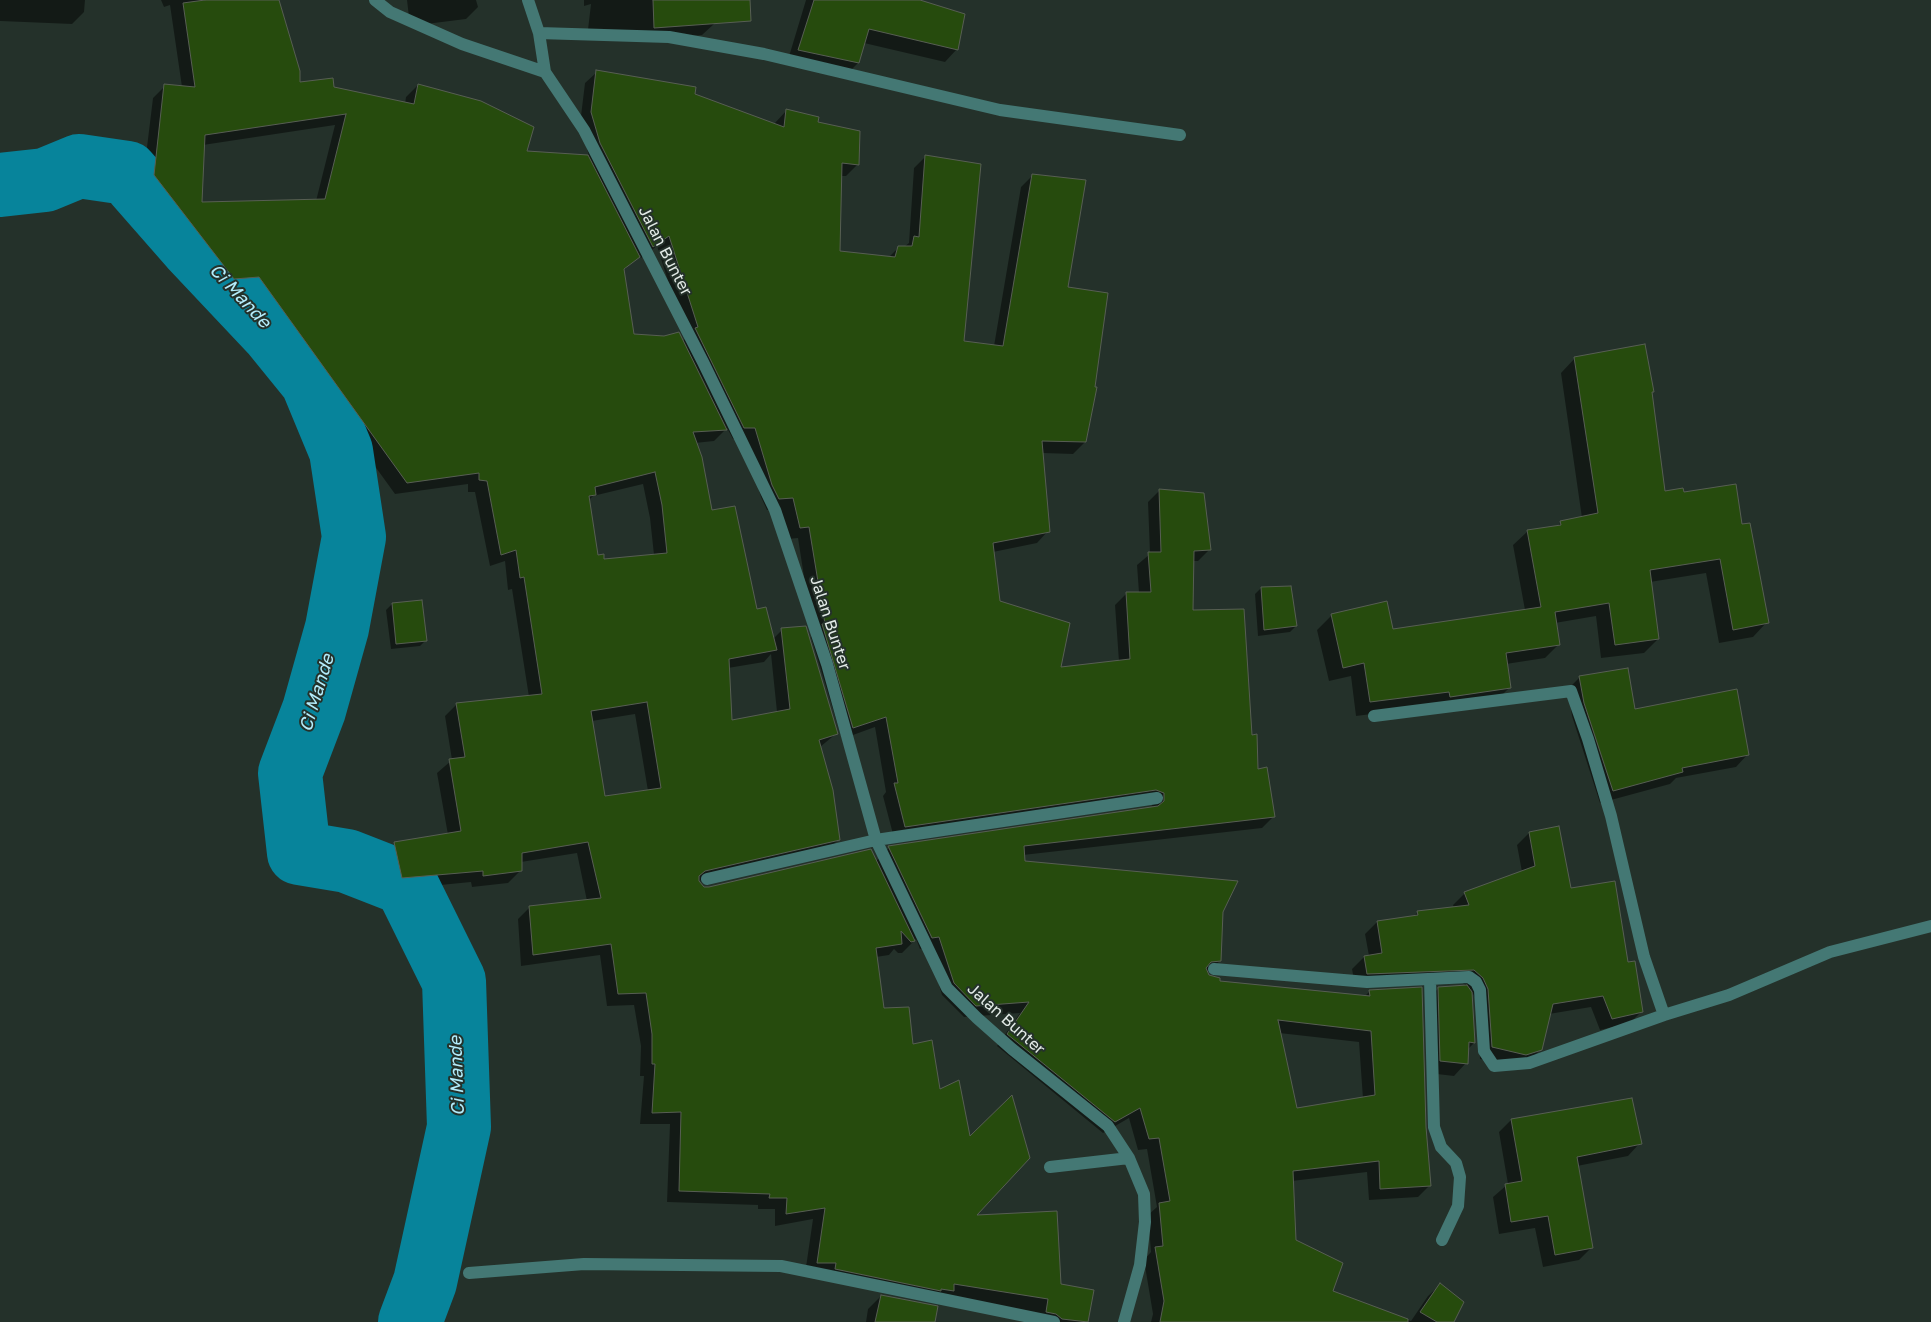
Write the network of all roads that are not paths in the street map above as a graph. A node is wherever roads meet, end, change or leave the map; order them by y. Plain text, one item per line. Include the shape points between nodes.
1 (375, 0) edge
2 (528, 0) edge
3 (539, 33) junction
4 (545, 72) junction
5 (1180, 135) dead end
6 (1374, 716) dead end
7 (1157, 798) dead end
8 (876, 840) junction
9 (707, 879) dead end
10 (1931, 926) edge
11 (1214, 969) dead end
12 (1430, 979) junction
13 (1664, 1015) junction
14 (1129, 1158) junction
15 (1050, 1167) dead end
16 (1442, 1240) dead end
17 (469, 1273) dead end
18 (1054, 1322) edge
19 (1124, 1322) edge

1 - 4 street via 390,12 454,41
2 - 3 street
3 - 4 street
3 - 5 street via 669,37 764,54 1000,110
4 - 8 street, Jalan Bunter via 584,130 775,510 827,664
6 - 13 street via 1571,691 1610,816 1644,957
7 - 8 street
8 - 9 street
8 - 14 street, Jalan Bunter via 948,988 1012,1049 1108,1126
10 - 13 street via 1830,952 1729,995
11 - 12 street via 1367,982
12 - 13 street via 1469,977 1476,982 1480,990 1484,1051 1494,1066 1529,1063
12 - 16 street via 1434,1127 1441,1147 1456,1163 1460,1177 1458,1206
14 - 15 street
14 - 19 street, Jalan Bunter via 1144,1194 1144,1222 1140,1265
17 - 18 street via 584,1264 781,1266

